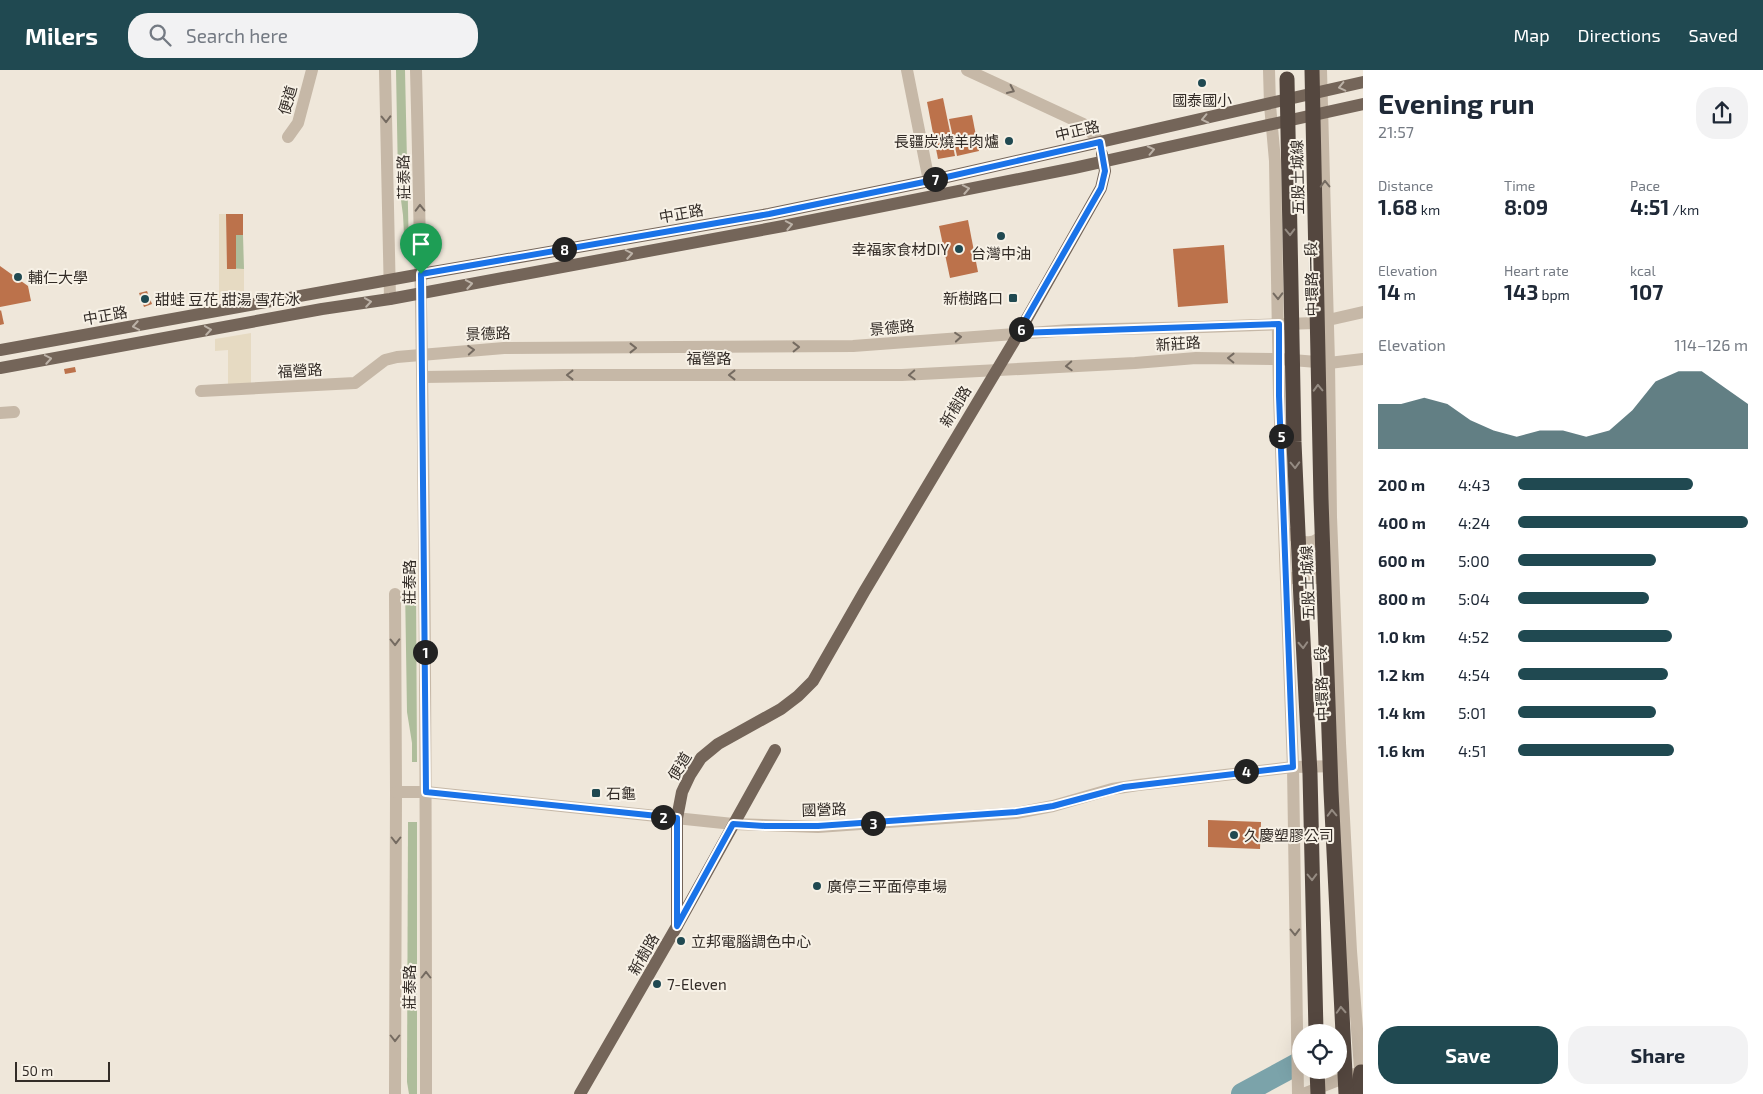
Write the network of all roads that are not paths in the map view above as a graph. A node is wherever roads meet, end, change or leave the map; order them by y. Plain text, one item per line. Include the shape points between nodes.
1 (312, 70) edge
2 (385, 70) edge
3 (416, 70) edge
4 (907, 70) edge
5 (966, 70) edge
6 (1269, 70) edge
7 (1287, 70) edge
8 (1312, 70) edge
9 (1321, 70) edge
10 (1363, 82) edge
11 (1321, 92) junction
12 (1363, 104) edge
13 (1270, 105) junction
14 (1323, 114) junction
15 (1271, 125) junction
16 (288, 137) dead end
17 (1100, 142) junction
18 (1103, 160) junction
19 (929, 181) junction
20 (421, 274) junction
21 (390, 280) junction
22 (422, 292) junction
23 (390, 299) junction
24 (1363, 312) edge
25 (1328, 320) junction
26 (1279, 324) junction
27 (1018, 333) junction
28 (0, 350) edge
29 (422, 355) junction
30 (1280, 359) junction
31 (1363, 359) edge
32 (1329, 363) junction
33 (0, 368) edge
34 (996, 371) junction
35 (423, 377) junction
36 (201, 391) dead end
37 (14, 412) dead end
38 (0, 414) edge
39 (1284, 514) junction
40 (1331, 516) junction
41 (1286, 578) junction
42 (1333, 578) junction
43 (394, 594) dead end
44 (813, 681) joint
45 (775, 750) dead end
46 (1341, 766) junction
47 (1293, 767) junction
48 (396, 792) junction
49 (426, 792) junction
50 (677, 818) junction
51 (733, 824) junction
52 (677, 926) junction
53 (1316, 1024) edge
54 (1362, 1071) edge
55 (1317, 1079) edge
56 (395, 1094) edge
57 (426, 1094) edge
58 (580, 1094) edge
59 (1298, 1094) edge
60 (1304, 1094) edge
61 (1318, 1094) edge
62 (1346, 1094) edge
63 (1357, 1094) edge
64 (1361, 1094) edge

1 - 16 street, 便道 via 298,123
2 -> 21 street, 莊泰路
20 -> 3 street, 莊泰路
4 - 19 street
5 -> 17 street via 1083,124
6 - 13 street, 中環路一段
7 -> 53 highway, 五股土城線, bridge via 1294,442 1310,774
62 -> 8 highway, 五股土城線, bridge via 1331,791
9 - 11 street, 中環路一段
10 -> 11 main road, 中正路
11 - 13 main road, 中正路
11 - 14 street, 中環路一段
12 - 14 main road, 中正路
13 - 15 street, 中環路一段
13 -> 17 main road, 中正路
14 - 15 main road, 中正路
25 -> 14 street, 中環路一段
18 -> 15 main road, 中正路
15 -> 26 street, 中環路一段 via 1275,161
17 - 18 main road, 新樹路
17 - 19 main road, 中正路
22 -> 18 main road, 中正路 via 783,226
18 - 27 main road, 新樹路 via 1105,171 1101,188
19 - 20 main road, 中正路 via 769,214
20 - 21 main road, 中正路
20 - 22 street, 莊泰路
21 - 23 street, 莊泰路
21 -> 28 main road, 中正路
22 - 23 main road, 中正路
22 - 29 street, 莊泰路
33 -> 23 main road, 中正路
24 - 25 street, 景德路
25 - 26 street, 景德路
25 - 32 street, 中環路一段
26 - 27 street, 景德路
26 - 30 street, 中環路一段
29 -> 27 street, 景德路 via 504,348 853,346
27 - 34 main road, 新樹路
29 - 35 street, 莊泰路
29 - 36 street, 福營路 via 385,360 354,383
30 - 32 street, 新莊路
30 -> 34 street, 新莊路 via 1196,358
30 - 39 street, 中環路一段
31 - 32 street, 新莊路
32 - 40 street, 中環路一段
34 -> 35 street, 福營路 via 902,375
34 - 44 main road, 新樹路
35 - 49 street, 莊泰路
37 - 38 street
39 - 40 street via 1289,531 1297,540 1307,542 1318,540
39 - 41 street, 中環路一段
40 - 42 street, 中環路一段
41 - 42 street
41 - 47 street, 中環路一段
42 - 46 street, 中環路一段
43 -> 48 street, 莊泰路
44 - 50 main road, 便道 via 781,709 718,744 702,758 682,792
45 - 51 main road, 新樹路
46 - 47 street, 國營路
46 - 54 street, 中環路一段 via 1351,951
47 - 51 street, 國營路 via 1124,787 1016,812 818,826
47 -> 59 street, 中環路一段
48 - 49 street, 國營路
48 -> 56 street, 莊泰路
49 - 50 street, 國營路
57 -> 49 street, 莊泰路
50 - 51 street, 國營路
50 - 52 main road, 便道
51 - 52 main road, 新樹路
52 - 58 main road, 新樹路
54 - 60 street, bridge
54 - 63 highway
54 - 64 street, 中環路一段
55 - 61 highway, bridge

